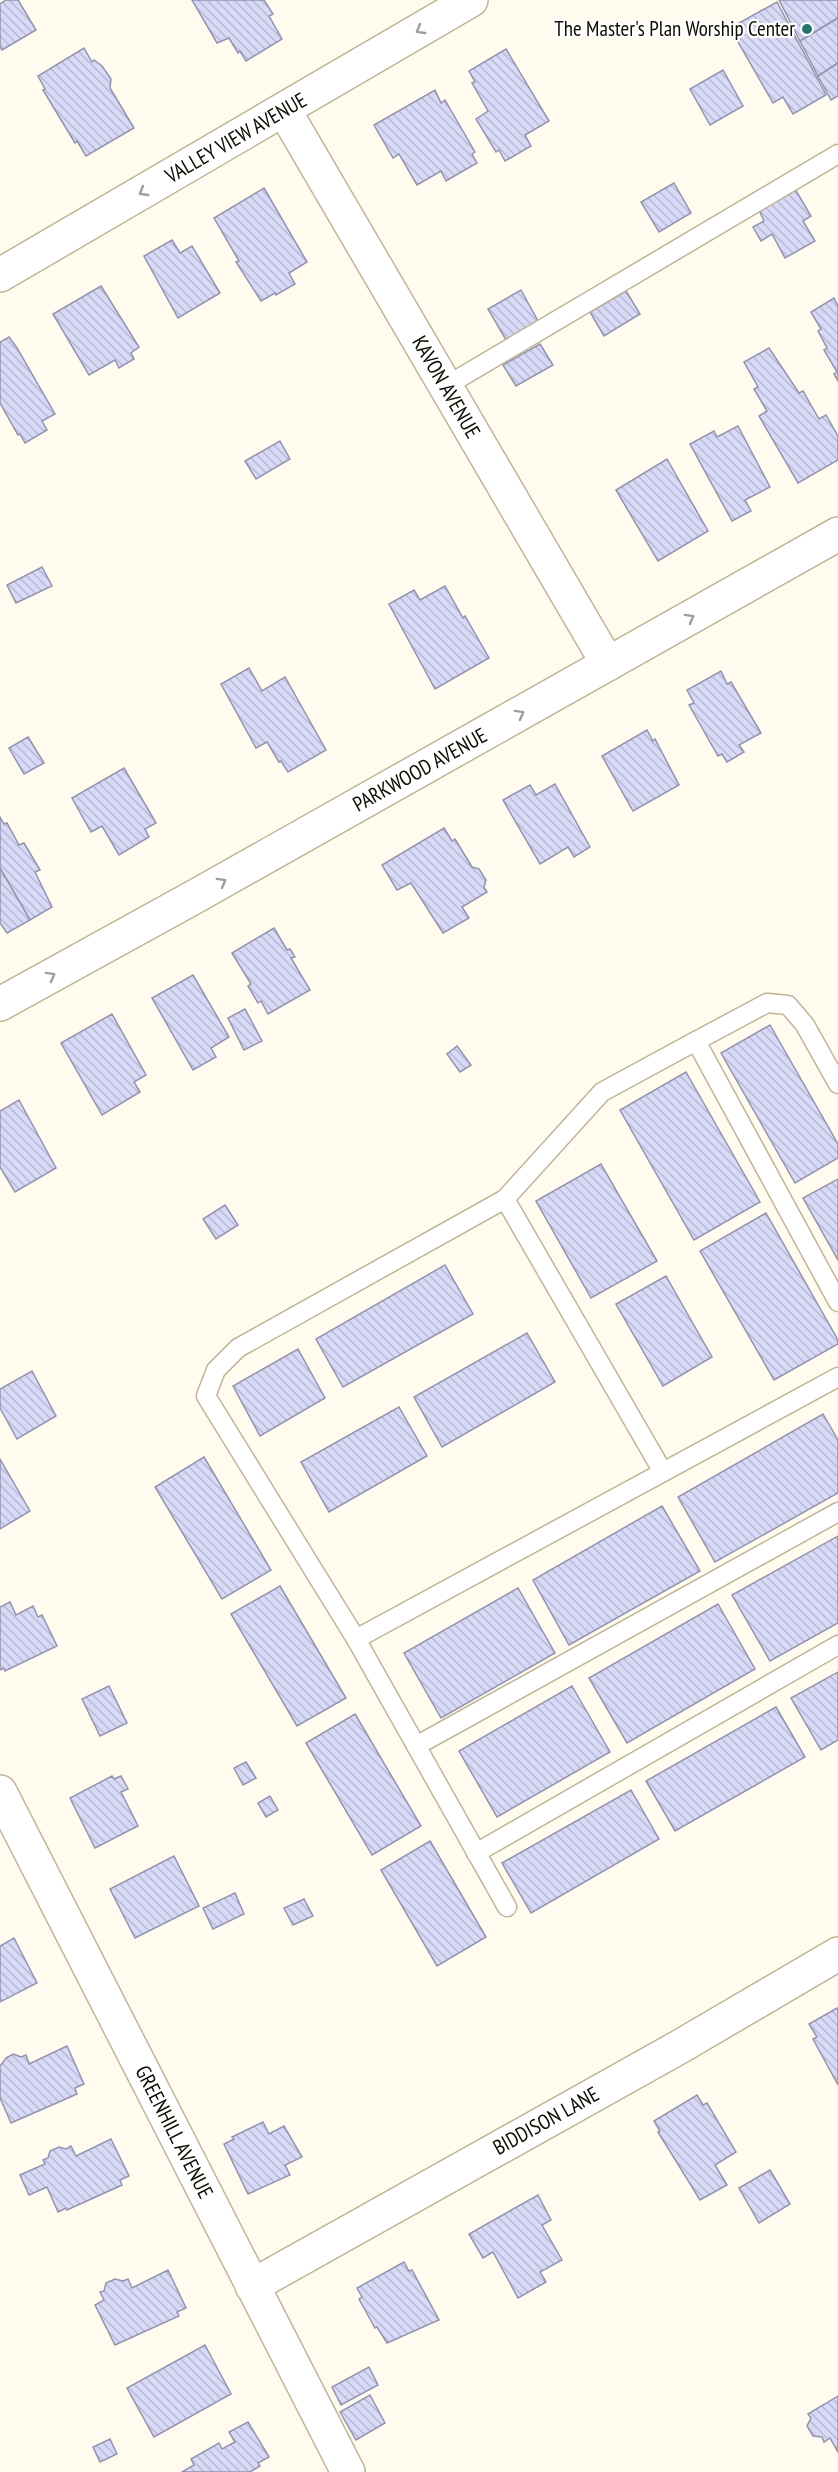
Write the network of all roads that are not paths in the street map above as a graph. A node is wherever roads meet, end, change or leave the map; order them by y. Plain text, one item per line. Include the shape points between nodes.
1 (471, 0) edge
2 (284, 110) junction
3 (838, 154) edge
4 (0, 275) edge
5 (446, 386) junction
6 (838, 534) edge
7 (608, 664) junction
8 (0, 1004) edge
9 (696, 1041) junction
10 (838, 1084) edge
11 (505, 1199) junction
12 (838, 1302) edge
13 (838, 1377) edge
14 (663, 1472) junction
15 (838, 1512) edge
16 (356, 1639) junction
17 (838, 1645) edge
18 (416, 1746) junction
19 (0, 1792) edge
20 (476, 1853) junction
21 (507, 1908) dead end
22 (838, 1954) edge
23 (252, 2286) junction
24 (348, 2472) edge

1 -> 2 street, VALLEY VIEW AVENUE
2 -> 4 street, VALLEY VIEW AVENUE
2 - 5 street, KAVON AVENUE
3 - 5 lane
5 - 7 street, KAVON AVENUE
7 -> 6 street, PARKWOOD AVENUE
8 -> 7 street, PARKWOOD AVENUE
9 - 10 lane via 767,1003 788,1005 805,1025
9 - 11 lane via 602,1092
9 - 12 lane
11 - 14 lane
11 - 16 lane via 238,1348 216,1370 206,1396
13 - 14 lane
14 - 16 lane
15 - 18 lane
16 - 18 lane
17 - 20 lane
18 - 20 lane
19 - 23 street, GREENHILL AVENUE
20 - 21 lane
22 - 23 street, BIDDISON LANE
23 - 24 street, GREENHILL AVENUE

